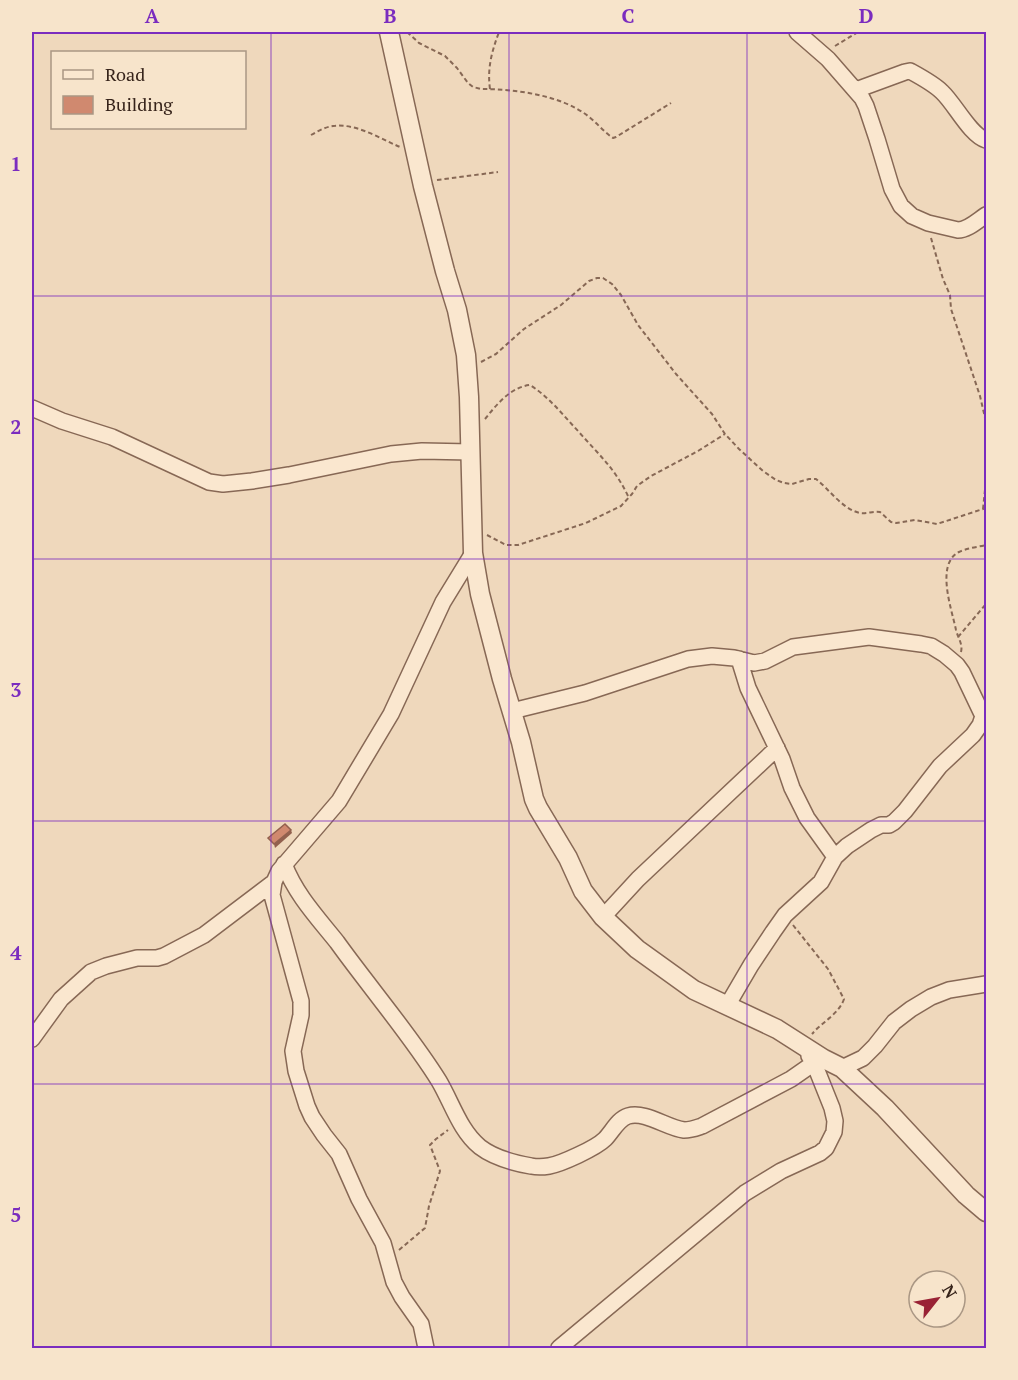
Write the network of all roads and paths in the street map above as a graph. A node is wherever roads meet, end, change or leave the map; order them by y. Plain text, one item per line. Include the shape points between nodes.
1 (389, 32) edge
2 (407, 32) edge
3 (499, 32) edge
4 (797, 32) edge
5 (858, 32) edge
6 (822, 54) junction
7 (489, 89) junction
8 (856, 90) junction
9 (671, 103) dead end
10 (311, 135) dead end
11 (987, 140) edge
12 (416, 155) junction
13 (498, 172) dead end
14 (422, 182) junction
15 (987, 215) edge
16 (928, 224) junction
17 (467, 368) junction
18 (32, 408) edge
19 (485, 419) dead end
20 (987, 422) edge
21 (725, 434) junction
22 (471, 452) junction
23 (987, 480) edge
24 (629, 498) junction
25 (985, 508) edge
26 (472, 521) junction
27 (987, 545) edge
28 (473, 553) junction
29 (987, 604) edge
30 (958, 637) junction
31 (739, 659) junction
32 (957, 665) junction
33 (512, 711) junction
34 (777, 748) junction
35 (835, 857) junction
36 (284, 864) junction
37 (274, 882) junction
38 (785, 915) junction
39 (603, 917) junction
40 (987, 984) edge
41 (727, 1006) junction
42 (32, 1039) edge
43 (801, 1044) junction
44 (814, 1063) junction
45 (842, 1068) junction
46 (461, 1122) junction
47 (987, 1212) edge
48 (387, 1259) junction
49 (426, 1348) edge
50 (559, 1348) edge

1 - 12 street
2 - 7 path via 450,60 473,87
3 - 7 path via 490,59
4 - 6 street
5 - 6 path
6 - 8 street
7 - 9 path via 558,100 589,117 613,138
8 - 11 street via 910,71 940,90 964,120
8 - 16 street via 866,106 898,202 902,209
10 - 12 path via 330,126 364,130
12 - 14 street
13 - 14 path
14 - 17 street via 458,309
15 - 16 street via 963,230
16 - 20 path
17 - 21 path via 496,354 590,281 603,278 616,289 638,325
17 - 22 street
18 - 22 street via 112,437 209,482 224,484 391,454
19 - 24 path via 505,397 530,385 558,408 604,458
21 - 24 path via 651,476
21 - 25 path via 776,480 789,484 816,478 846,506 861,513 880,512 891,522 942,524
22 - 26 street
23 - 25 path
24 - 26 path via 615,510 586,523 519,545 495,540
26 - 28 street
27 - 30 path via 959,552 946,570
28 - 33 street via 480,594
28 - 36 street via 443,602 391,714 339,801
29 - 30 path
30 - 32 path via 962,649
31 - 32 street via 754,663 793,647 869,637 931,646
31 - 33 street via 688,658 585,693
31 - 34 street via 748,688
32 - 35 street via 983,716 980,725 894,822 871,830
33 - 39 street via 538,808 583,891
34 - 35 street via 807,818
34 - 39 street via 645,872
35 - 38 street via 821,882
36 - 37 street
36 - 46 street via 310,909 425,1059
37 - 42 street via 204,935 164,956 137,958 91,972 61,999
37 - 48 street via 272,896 302,1007 293,1052 300,1087 312,1117 339,1154 383,1243
38 - 41 street
38 - 43 path via 828,969 844,999 837,1011
39 - 41 street via 637,949 694,990
40 - 45 street via 949,990 911,1009 894,1022 863,1058
41 - 43 street
43 - 44 street
43 - 45 street
44 - 46 street via 702,1126 682,1130 654,1119 628,1116 593,1148 548,1166 496,1156 480,1147
44 - 50 street via 835,1121 826,1148 745,1193
45 - 47 street via 885,1108 966,1196
46 - 48 path via 430,1145 440,1171 425,1228
48 - 49 street via 398,1291 421,1324

